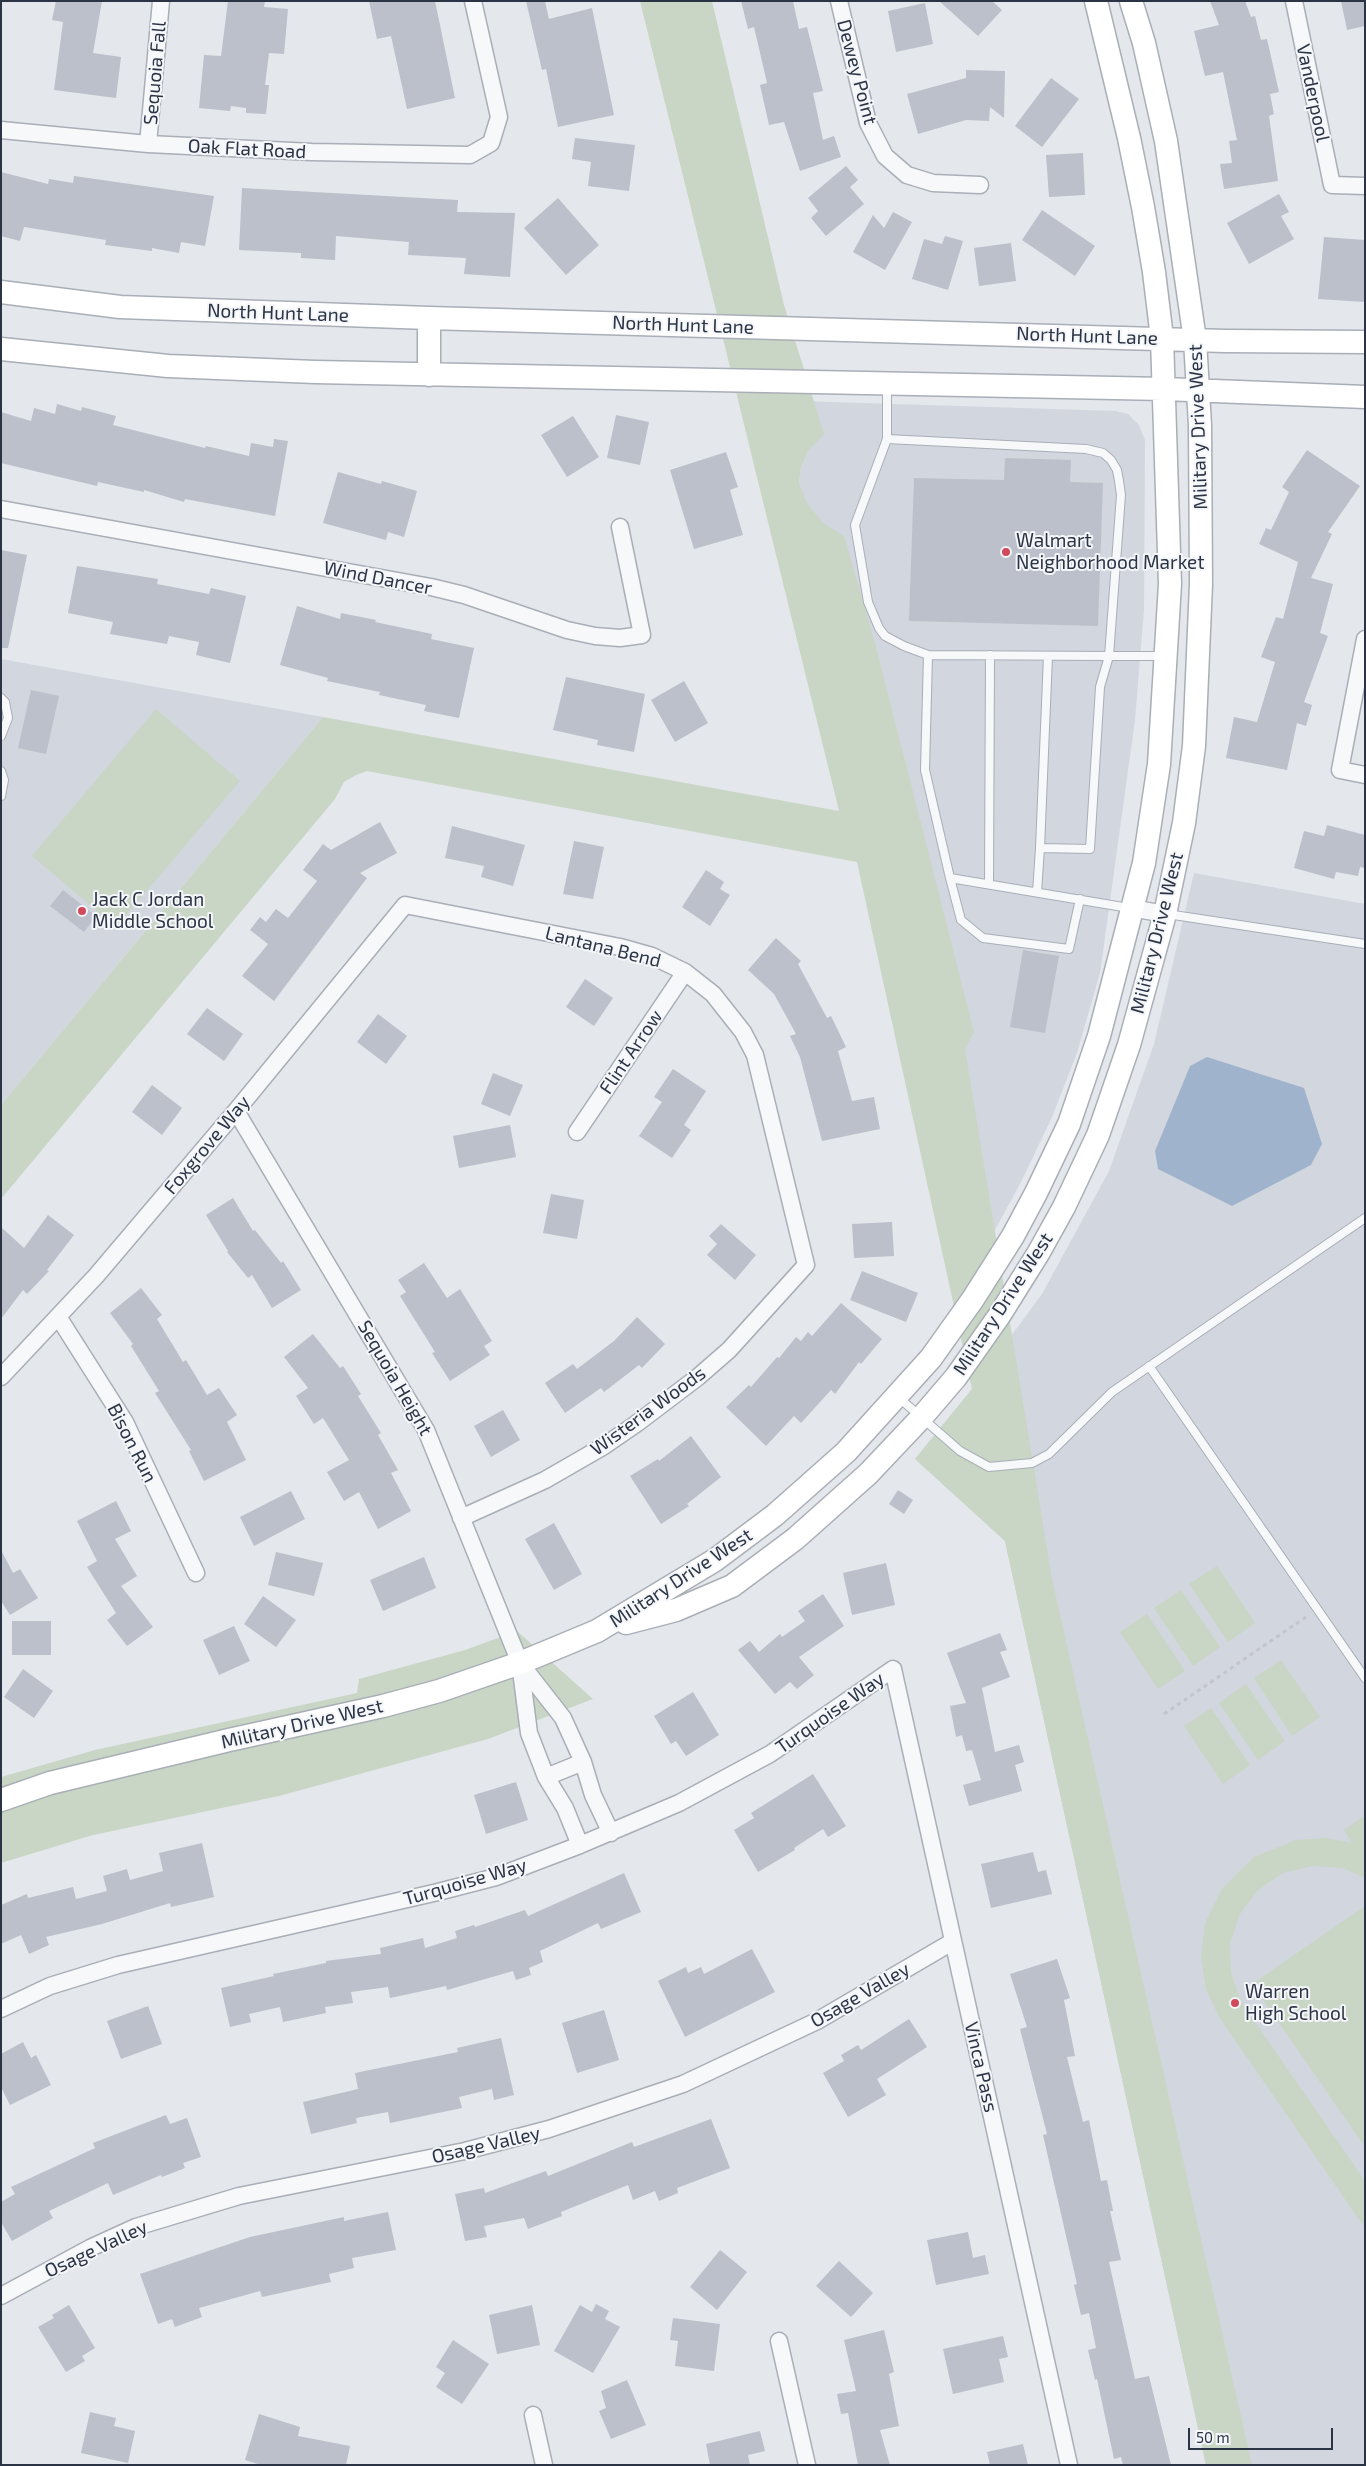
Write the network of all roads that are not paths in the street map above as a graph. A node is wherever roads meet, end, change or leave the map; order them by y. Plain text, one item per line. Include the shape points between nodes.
1 (161, 1) edge
2 (473, 1) edge
3 (839, 1) edge
4 (1096, 1) edge
5 (1131, 1) edge
6 (1294, 1) edge
7 (1, 130) edge
8 (148, 144) junction
9 (980, 185) dead end
10 (1365, 186) edge
11 (1, 292) edge
12 (429, 318) junction
13 (1162, 338) junction
14 (1195, 340) junction
15 (1365, 342) edge
16 (1, 349) edge
17 (430, 375) junction
18 (887, 383) junction
19 (1164, 389) junction
20 (1198, 391) junction
21 (1365, 397) edge
22 (886, 439) junction
23 (1, 509) edge
24 (620, 527) dead end
25 (1365, 640) edge
26 (928, 655) junction
27 (990, 655) junction
28 (1048, 656) junction
29 (1109, 656) junction
30 (1166, 656) junction
31 (1, 698) edge
32 (1, 736) edge
33 (1, 771) edge
34 (1365, 775) edge
35 (1, 796) edge
36 (1040, 848) junction
37 (950, 878) junction
38 (989, 884) junction
39 (1037, 892) junction
40 (1080, 900) junction
41 (405, 905) joint
42 (1131, 908) junction
43 (1165, 914) junction
44 (1365, 944) edge
45 (685, 972) junction
46 (236, 1110) junction
47 (577, 1132) dead end
48 (1365, 1218) edge
49 (806, 1265) joint
50 (59, 1318) junction
51 (1148, 1366) junction
52 (1, 1378) edge
53 (898, 1397) junction
54 (920, 1418) junction
55 (461, 1518) junction
56 (196, 1573) dead end
57 (597, 1631) junction
58 (520, 1663) junction
59 (893, 1669) joint
60 (1365, 1678) edge
61 (583, 1762) junction
62 (546, 1776) junction
63 (1, 1800) edge
64 (611, 1832) junction
65 (580, 1845) junction
66 (952, 1942) junction
67 (1, 2009) edge
68 (1, 2296) edge
69 (779, 2341) dead end
70 (533, 2415) dead end
71 (544, 2465) edge
72 (807, 2465) edge
73 (1068, 2465) edge

1 - 8 street, Sequoia Fall
2 - 8 street, Oak Flat Road via 499,117 490,143 470,155
3 - 9 street, Dewey Point via 868,123 885,156 907,175 933,184
4 - 13 main road, Military Drive West via 1143,207
5 - 14 main road, Military Drive West via 1166,140
6 - 10 street, Vanderpool via 1332,185
7 - 8 street, Oak Flat Road
11 - 12 main road, North Hunt Lane via 120,307
12 - 13 main road, North Hunt Lane
12 - 17 main road
13 - 14 main road, North Hunt Lane
13 - 19 main road, Military Drive West
14 - 15 main road, North Hunt Lane
14 - 20 main road, Military Drive West
16 - 17 main road via 168,366
17 - 18 main road
18 - 19 main road
18 - 22 lane
19 - 20 main road
19 - 30 main road, Military Drive West via 1170,584
20 - 21 main road
20 - 43 main road, Military Drive West via 1201,584 1194,746 1184,823
22 - 26 lane via 856,525 868,602 885,636
22 - 29 lane via 1086,449 1103,453 1111,460 1117,470 1121,495
23 - 24 street, Wind Dancer via 430,587 595,636 642,636
25 - 34 street via 1340,770
26 - 27 lane
26 - 37 lane via 926,770
27 - 28 lane
27 - 38 lane
28 - 29 lane
28 - 36 lane
29 - 30 lane
29 - 36 lane via 1100,687 1090,848
30 - 42 main road, Military Drive West via 1158,776 1144,863
31 - 32 lane via 8,718
33 - 35 lane via 4,780
36 - 39 lane
37 - 38 lane
37 - 40 lane via 961,920 983,938 1069,949
38 - 39 lane
39 - 40 lane
40 - 42 lane
41 - 45 street, Lantana Bend via 620,947 652,956
41 - 46 street, Foxgrove Way
42 - 43 street
42 - 53 main road, Military Drive West via 1099,1036 1069,1124 1036,1193 973,1299 931,1358
43 - 44 lane
43 - 54 main road, Military Drive West via 1126,1053 1098,1135 1064,1207 999,1316 956,1377
45 - 47 street, Flint Arrow
45 - 49 street, Lantana Bend via 728,1010 756,1055
46 - 50 street, Foxgrove Way
46 - 55 street, Sequoia Height via 413,1406 442,1466
48 - 51 lane
49 - 55 street, Wisteria Woods via 729,1350 636,1424 545,1480
50 - 52 street, Foxgrove Way
50 - 56 street, Bison Run via 125,1422
51 - 54 lane via 1112,1392 1049,1454 1032,1463 989,1466 960,1451
51 - 60 lane
53 - 54 lane
53 - 57 main road, Military Drive West via 846,1452 743,1540 665,1592
54 - 57 main road, Military Drive West via 868,1474 795,1538 732,1586 676,1610
55 - 58 street, Sequoia Height
57 - 58 main road, Military Drive West
58 - 61 street, Sequoia Height via 563,1718
58 - 62 street, Sequoia Height via 529,1733
58 - 63 main road, Military Drive West via 383,1706 69,1779
59 - 64 street, Turquoise Way via 770,1754 679,1803
59 - 66 street, Vinca Pass
61 - 62 street
61 - 64 street, Sequoia Height via 593,1796
62 - 65 street, Sequoia Height
64 - 65 street, Turquoise Way
65 - 67 street, Turquoise Way via 496,1877 118,1965 50,1986
66 - 68 street, Osage Valley via 817,2021 683,2084 549,2130 465,2151 239,2196 136,2228 90,2248
66 - 73 street, Vinca Pass
69 - 72 street
70 - 71 street

